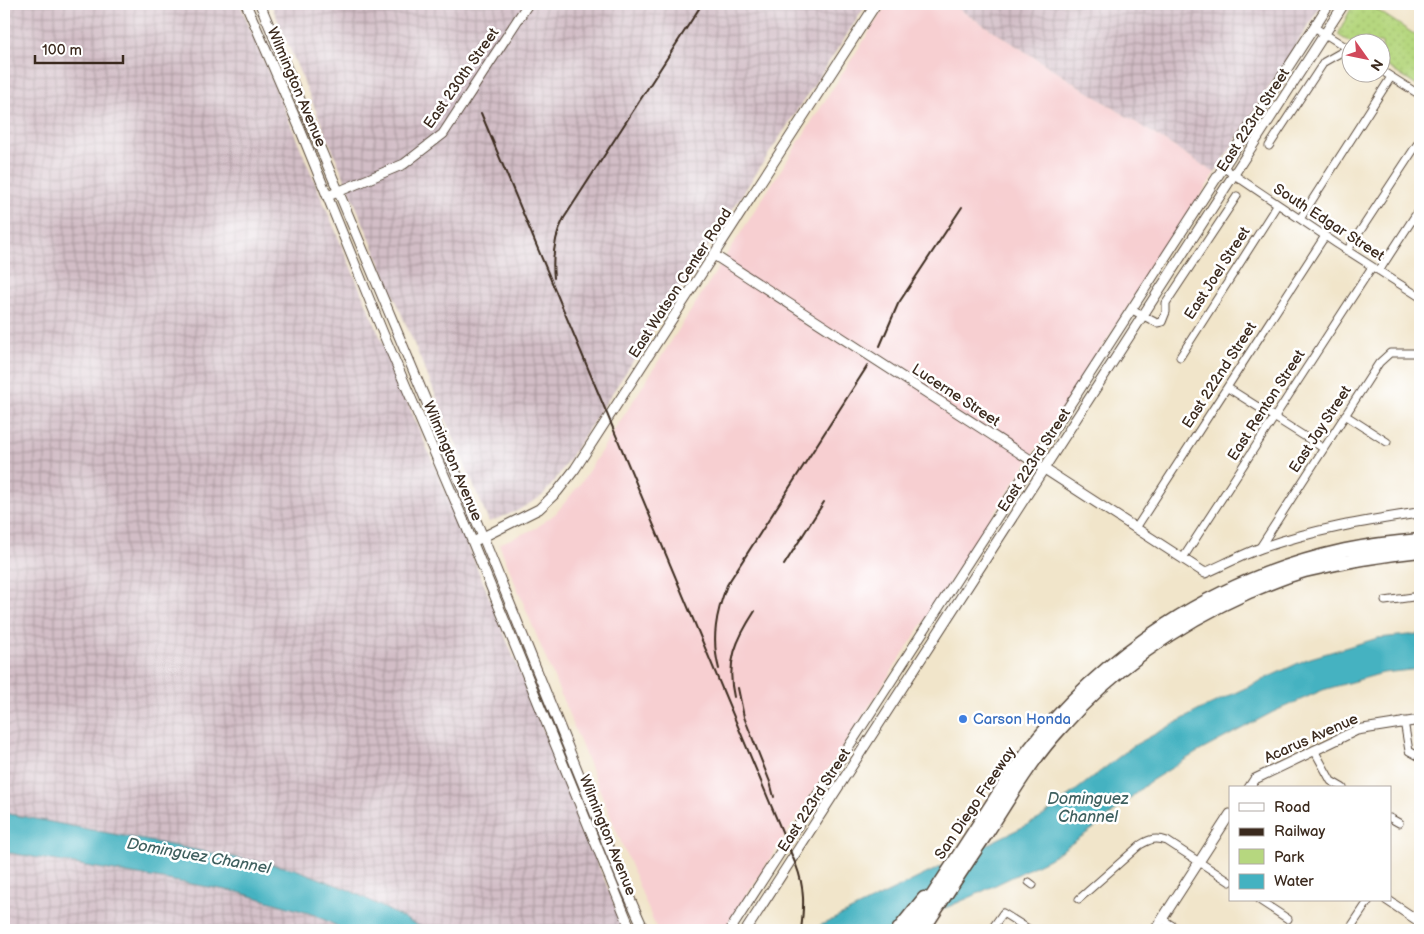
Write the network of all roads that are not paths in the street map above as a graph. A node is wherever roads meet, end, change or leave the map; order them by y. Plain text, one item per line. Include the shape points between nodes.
1 (246, 4) edge
2 (260, 4) edge
3 (528, 4) edge
4 (876, 4) edge
5 (1329, 4) edge
6 (1344, 4) edge
7 (1314, 27) junction
8 (1324, 34) junction
9 (1342, 46) edge
10 (1342, 53) edge
11 (1392, 78) edge
12 (1388, 82) edge
13 (1420, 96) edge
14 (1420, 140) edge
15 (1269, 146) dead end
16 (1224, 168) junction
17 (1234, 175) junction
18 (339, 191) junction
19 (328, 196) junction
20 (1237, 196) dead end
21 (1277, 205) junction
22 (1420, 208) edge
23 (1300, 219) junction
24 (1325, 236) junction
25 (1348, 251) junction
26 (714, 255) junction
27 (1372, 267) junction
28 (1379, 272) junction
29 (1420, 297) edge
30 (1132, 310) junction
31 (1143, 316) junction
32 (1420, 353) edge
33 (1180, 357) dead end
34 (1228, 388) junction
35 (1345, 415) junction
36 (1274, 418) junction
37 (1387, 442) dead end
38 (1323, 448) junction
39 (1034, 462) junction
40 (1044, 469) junction
41 (1420, 512) edge
42 (1136, 528) junction
43 (484, 537) junction
44 (1420, 540) edge
45 (473, 542) junction
46 (1420, 546) edge
47 (1259, 549) junction
48 (1420, 550) edge
49 (1420, 556) edge
50 (1183, 558) junction
51 (1420, 596) edge
52 (1385, 601) dead end
53 (1420, 720) edge
54 (1404, 721) junction
55 (1314, 750) junction
56 (573, 757) junction
57 (1420, 757) edge
58 (563, 762) junction
59 (1250, 786) edge
60 (1340, 786) edge
61 (1229, 816) edge
62 (1392, 819) edge
63 (1399, 824) dead end
64 (980, 838) junction
65 (1199, 862) junction
66 (949, 871) junction
67 (1229, 881) edge
68 (1079, 899) dead end
69 (1262, 902) edge
70 (1368, 902) edge
71 (1390, 902) edge
72 (1288, 919) dead end
73 (1162, 920) junction
74 (1420, 922) edge
75 (631, 930) edge
76 (644, 930) edge
77 (733, 930) edge
78 (746, 930) edge
79 (898, 930) edge
80 (910, 930) edge
81 (918, 930) edge
82 (929, 930) edge
83 (992, 930) edge
84 (1030, 930) edge
85 (1155, 930) edge
86 (1179, 930) edge
87 (1349, 930) edge

1 - 19 main road, Wilmington Avenue
2 - 18 main road, Wilmington Avenue
3 - 18 main road, East 230th Street via 443,134 404,164
4 - 26 main road, East Watson Center Road
5 - 7 main road, East 223rd Street
6 - 8 main road, East 223rd Street
7 - 8 street
7 - 16 main road, East 223rd Street
8 - 9 street
8 - 17 main road, East 223rd Street
10 - 15 street via 1324,62
11 - 13 street
12 - 23 street
14 - 25 street
16 - 17 street, South Edgar Street
16 - 30 main road, East 223rd Street
17 - 21 street, South Edgar Street
17 - 31 main road, East 223rd Street
18 - 19 main road, East 230th Street
18 - 43 main road, Wilmington Avenue
19 - 45 main road, Wilmington Avenue
20 - 31 street via 1166,303 1162,322
21 - 23 street, South Edgar Street
21 - 33 street, East Joel Street
22 - 28 street
23 - 24 street, South Edgar Street
24 - 25 street, South Edgar Street
24 - 34 street, East 222nd Street
25 - 27 street, South Edgar Street
26 - 39 main road, Lucerne Street
26 - 43 main road, East Watson Center Road via 603,428 557,492 539,509
27 - 28 street, South Edgar Street
27 - 36 street, East Renton Street
28 - 29 street, South Edgar Street
30 - 31 street
30 - 39 main road, East 223rd Street
31 - 40 main road, East 223rd Street
32 - 35 street, East Jay Street via 1397,353 1385,357
34 - 36 street
34 - 42 street, East 222nd Street
35 - 37 street
35 - 38 street, East Jay Street
36 - 38 street
36 - 50 street, East Renton Street
38 - 47 street, East Jay Street
39 - 40 main road, Lucerne Street
39 - 77 main road, East 223rd Street
40 - 42 main road, Lucerne Street
40 - 78 main road, East 223rd Street
41 - 47 main road via 1360,521
42 - 50 main road, Lucerne Street
43 - 45 main road, East Watson Center Road
43 - 56 main road, Wilmington Avenue
44 - 64 highway, San Diego Freeway via 1345,550 1278,569 1207,600 1135,645 1100,674 1052,722 1020,763
45 - 58 main road, Wilmington Avenue
46 - 64 highway via 1349,556 1289,573 1218,601 1168,631 1115,670 1072,711 1022,770
47 - 50 main road, Lucerne Street via 1205,573
48 - 64 highway via 1355,559 1308,570 1217,607 1170,634 1118,671 1060,728
49 - 64 highway, San Diego Freeway via 1372,562 1287,584 1240,603 1169,642 1130,670 1091,705 1066,731
51 - 52 street
53 - 54 main road, Acarus Avenue
54 - 55 main road, Acarus Avenue via 1357,730
54 - 57 street via 1409,751
55 - 59 main road, Acarus Avenue via 1255,779
55 - 60 street via 1331,780
56 - 58 main road
56 - 76 main road, Wilmington Avenue
58 - 75 main road, Wilmington Avenue
61 - 65 main road
62 - 63 street
64 - 66 highway, San Diego Freeway
64 - 81 highway
64 - 82 highway, San Diego Freeway
65 - 67 street
65 - 68 street via 1166,841 1148,840
65 - 73 main road
66 - 79 highway
66 - 80 highway, San Diego Freeway
69 - 72 street
70 - 87 street
71 - 74 main road
73 - 85 main road
73 - 86 street
83 - 84 street via 1003,913

